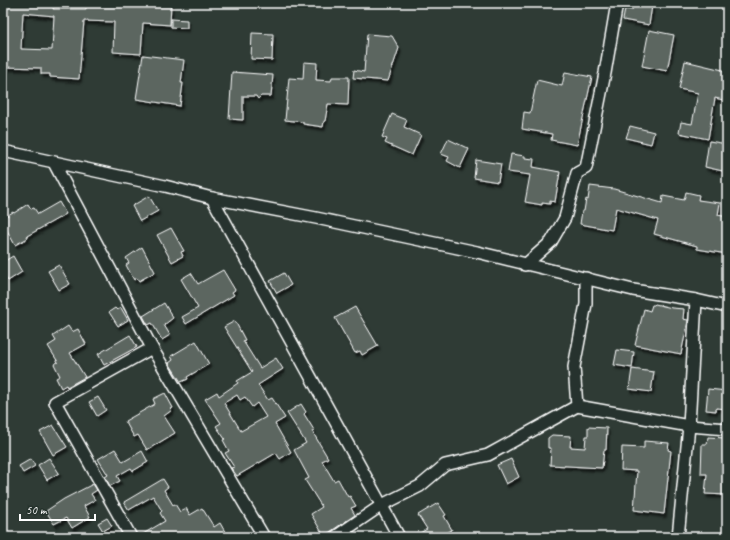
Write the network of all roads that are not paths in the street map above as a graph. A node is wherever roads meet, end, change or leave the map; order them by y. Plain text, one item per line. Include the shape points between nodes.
1 (617, 3) edge
2 (3, 151) edge
3 (54, 163) junction
4 (212, 198) junction
5 (525, 265) junction
6 (586, 278) junction
7 (696, 300) junction
8 (727, 307) edge
9 (152, 348) junction
10 (577, 406) junction
11 (689, 426) junction
12 (727, 429) edge
13 (382, 505) junction
14 (131, 537) edge
15 (264, 537) edge
16 (335, 537) edge
17 (399, 537) edge
18 (678, 537) edge

1 - 5 street via 586,168 576,173 565,218 551,242
2 - 3 street
3 - 4 street
3 - 9 street
4 - 5 street via 477,252
4 - 13 street
5 - 6 street
6 - 7 street via 633,290
6 - 10 street via 586,304 574,367
7 - 8 street
7 - 11 street
9 - 14 street via 55,402
9 - 15 street
10 - 11 street
10 - 13 street via 488,455 445,465 420,486
11 - 12 street
11 - 18 street
13 - 16 street
13 - 17 street

